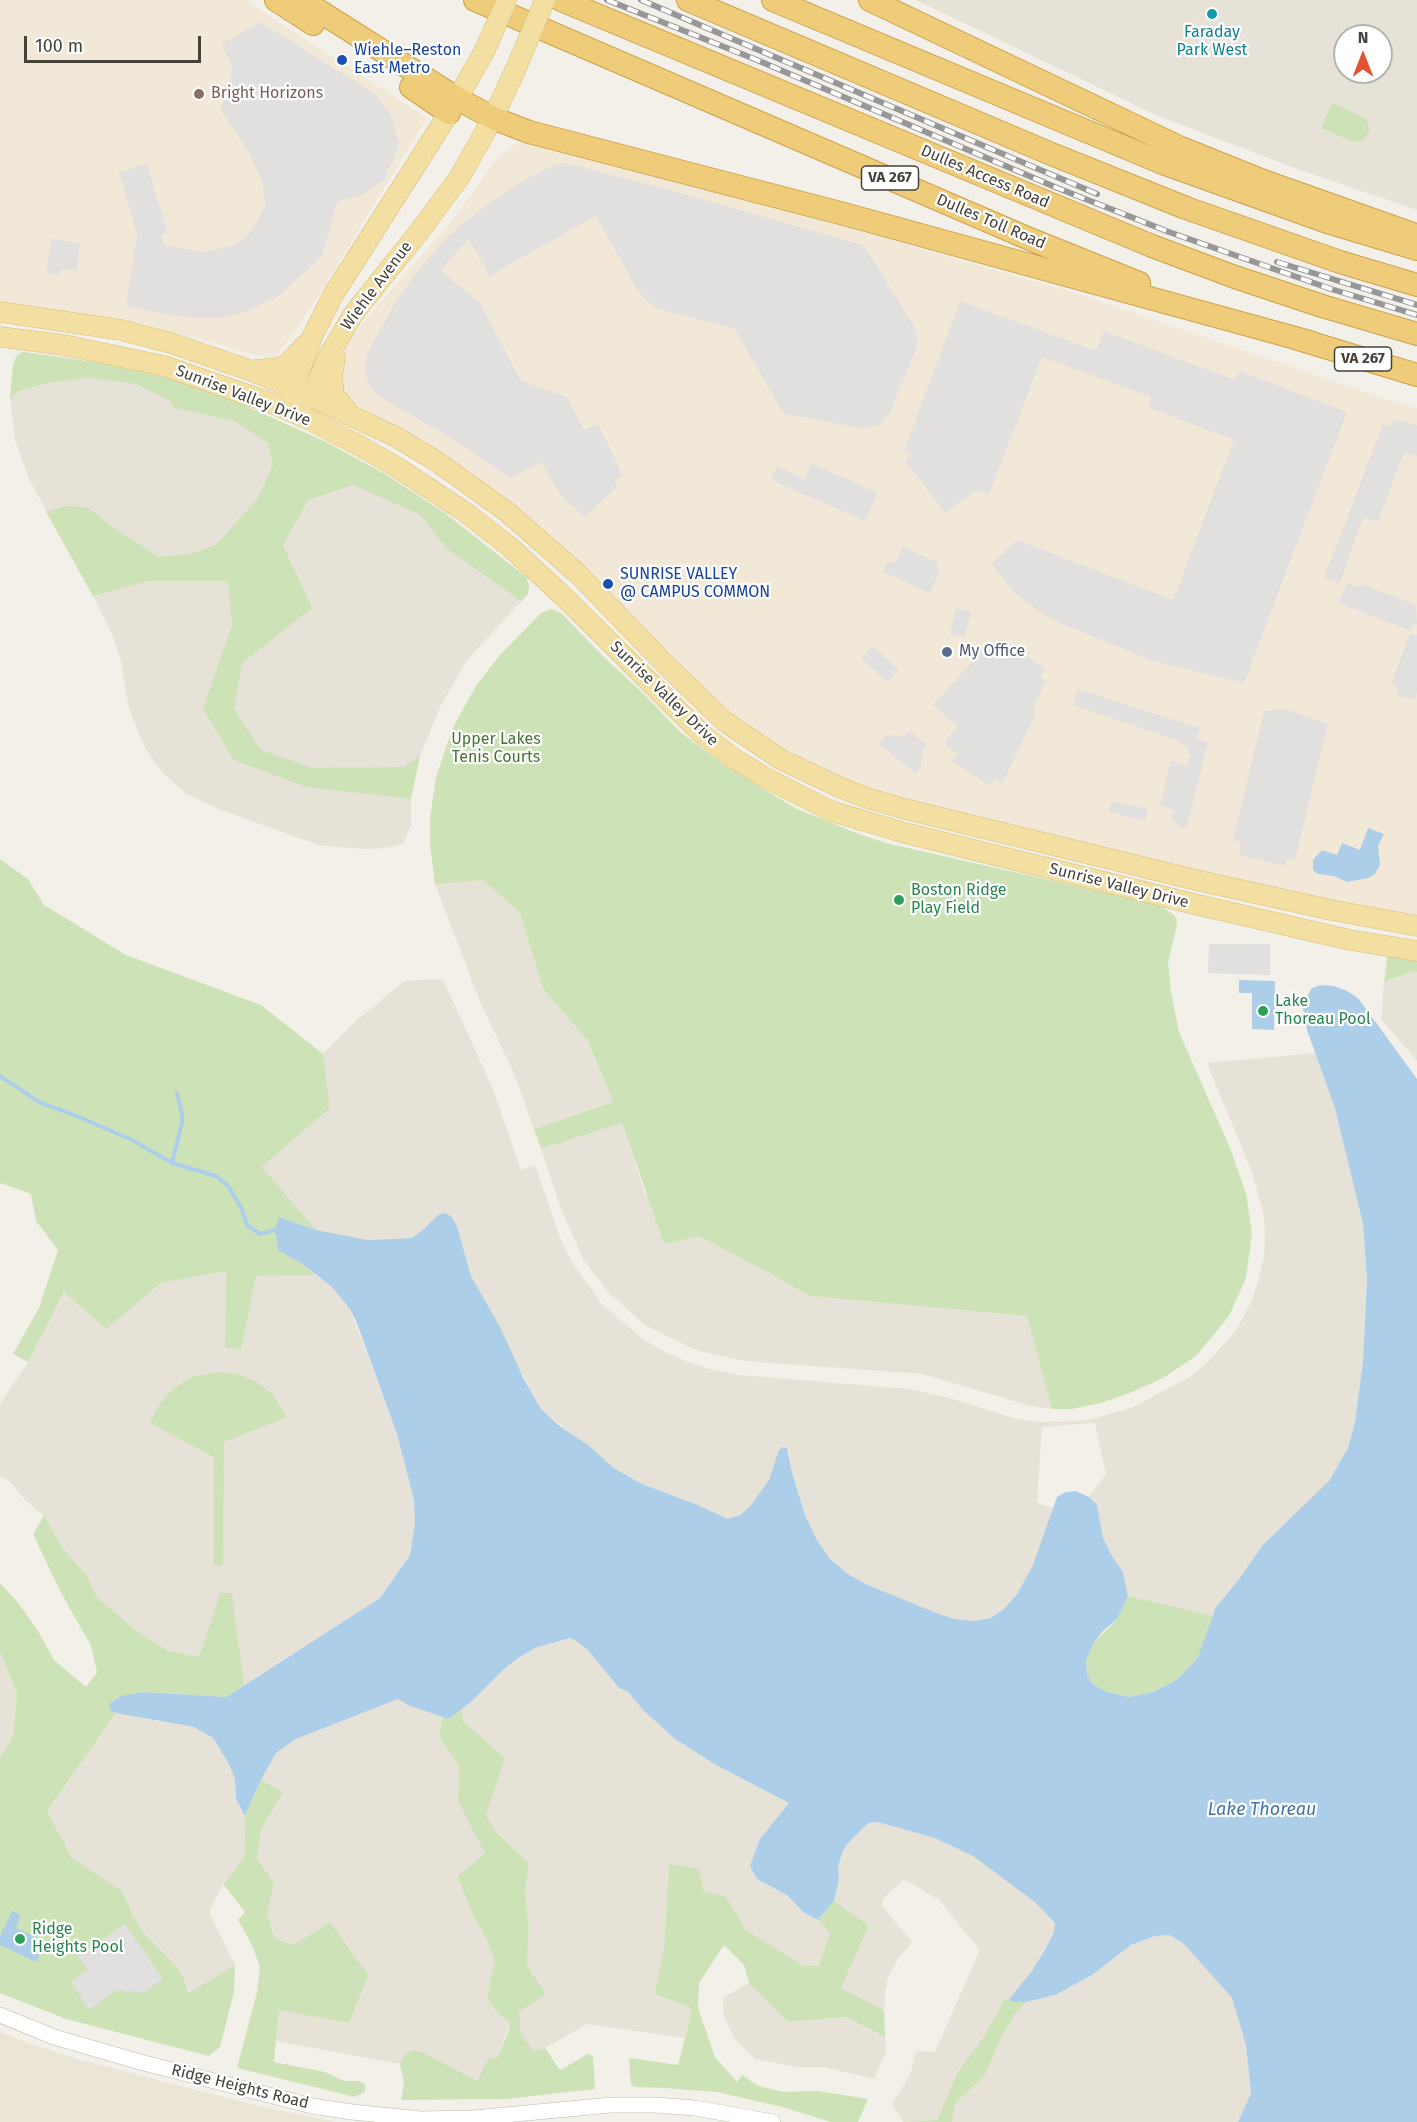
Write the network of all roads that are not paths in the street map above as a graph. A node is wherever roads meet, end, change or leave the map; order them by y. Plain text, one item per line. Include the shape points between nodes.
1 (276, 0) edge
2 (302, 0) edge
3 (475, 0) edge
4 (507, 0) edge
5 (545, 0) edge
6 (561, 0) edge
7 (688, 0) edge
8 (773, 0) edge
9 (870, 0) edge
10 (454, 106) junction
11 (493, 118) junction
12 (1417, 235) edge
13 (1417, 249) edge
14 (1417, 285) edge
15 (0, 312) edge
16 (340, 334) junction
17 (1417, 334) edge
18 (313, 335) junction
19 (0, 337) edge
20 (1310, 342) junction
21 (249, 369) junction
22 (1417, 375) edge
23 (302, 392) junction
24 (293, 412) junction
25 (350, 414) junction
26 (1417, 926) edge
27 (1417, 951) edge
28 (0, 2015) edge
29 (773, 2122) edge

1 - 10 highway
2 - 10 highway
3 - 20 highway, Dulles Toll Road / VA 267 via 1042,244 1163,292
4 - 10 main road, Wiehle Avenue, bridge
5 - 11 main road, Wiehle Avenue, bridge
6 - 17 highway, Dulles Access Road via 1152,246 1322,306
7 - 14 highway via 1186,208
8 - 13 highway via 1165,164 1327,222
9 - 12 highway via 1181,148
10 - 11 highway
10 - 18 main road, Wiehle Avenue via 351,266
11 - 16 main road, Wiehle Avenue via 459,178
11 - 20 highway via 529,132
15 - 21 main road, Sunrise Valley Drive via 121,330
16 - 23 main road, Wiehle Avenue
16 - 25 main road via 333,386 338,402
18 - 21 main road via 280,368
18 - 23 main road, Wiehle Avenue
19 - 24 main road, Sunrise Valley Drive via 64,345 164,366
20 - 22 highway, Dulles Toll Road / VA 267
21 - 23 main road, Sunrise Valley Drive
23 - 24 main road, Wiehle Avenue
23 - 25 main road, Sunrise Valley Drive
24 - 27 main road, Sunrise Valley Drive via 395,466 465,512 540,573 702,734 733,758 797,795 850,818 904,833 1281,925
25 - 26 main road, Sunrise Valley Drive via 436,461 507,512 594,590 724,721 780,759 814,776 905,809 1211,883
28 - 29 street, Ridge Heights Road via 54,2037 140,2062 312,2106 352,2112 422,2119 474,2118 611,2105 656,2105

